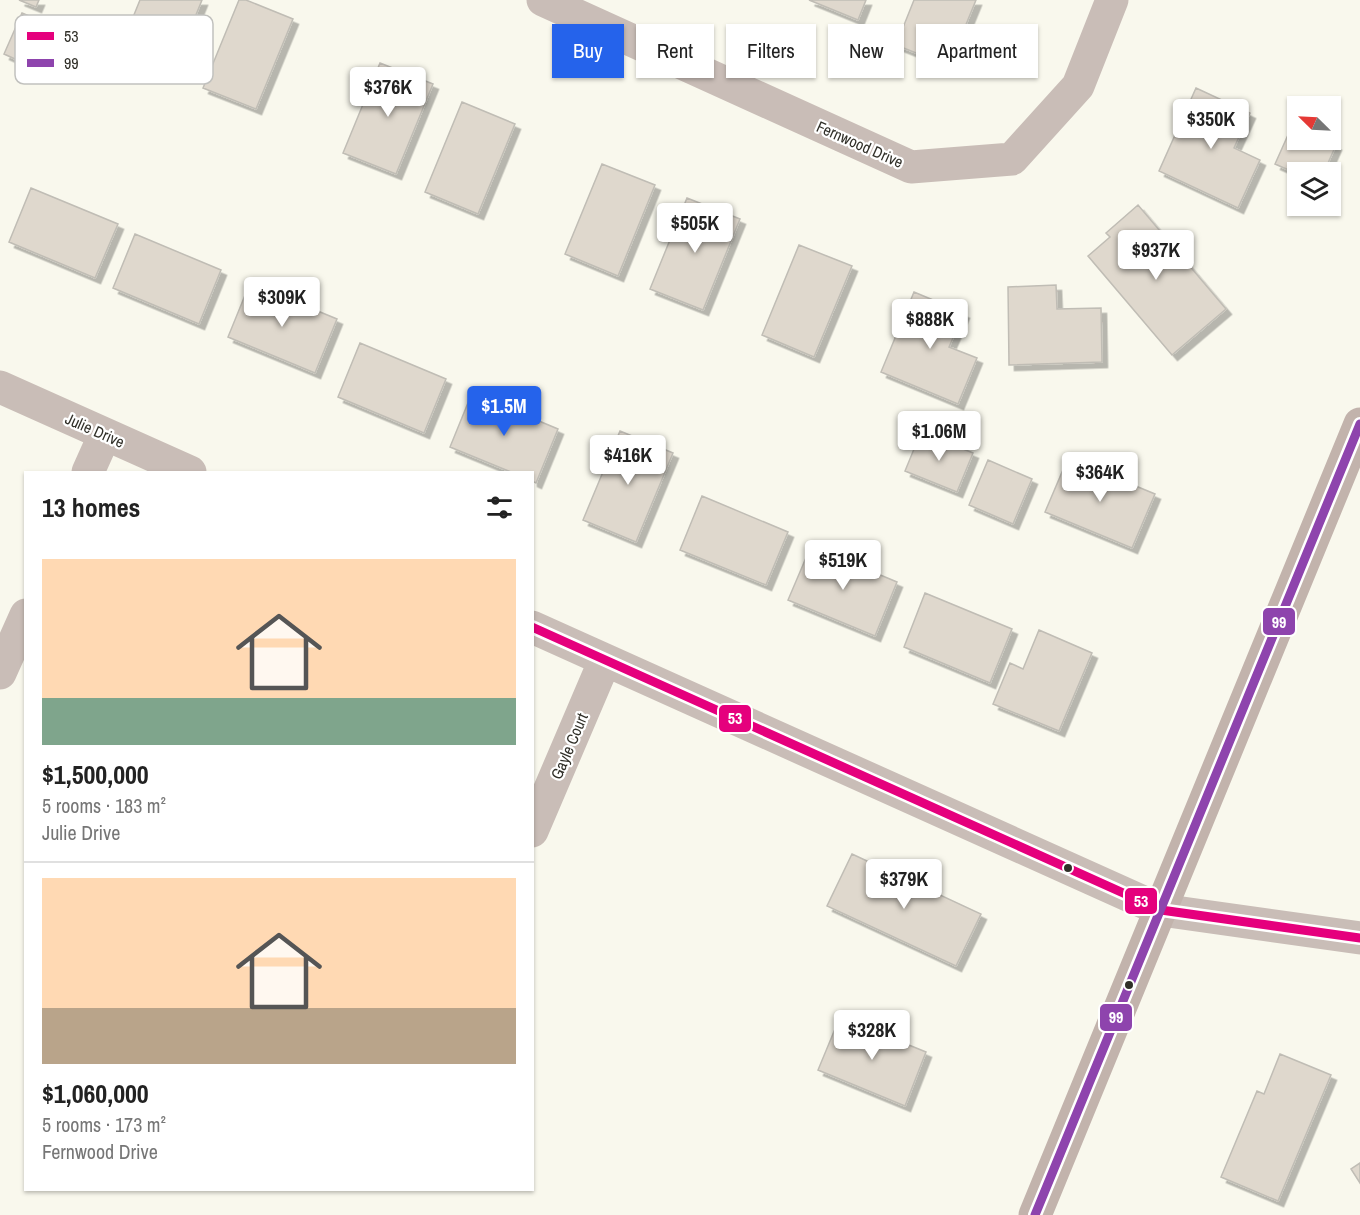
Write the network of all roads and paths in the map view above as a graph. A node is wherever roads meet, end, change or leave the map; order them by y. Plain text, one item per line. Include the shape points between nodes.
1 (543, 0) edge
2 (1112, 0) edge
3 (0, 387) edge
4 (1360, 424) edge
5 (105, 434) junction
6 (88, 471) edge
7 (188, 471) edge
8 (24, 619) edge
9 (534, 628) edge
10 (605, 660) junction
11 (0, 673) edge
12 (534, 826) edge
13 (1161, 910) junction
14 (1360, 938) edge
15 (1035, 1215) edge

1 - 2 street, Fernwood Drive via 911,167 1012,159 1078,86
3 - 5 street, Julie Drive
4 - 13 main road
5 - 6 street
5 - 7 street, Julie Drive
8 - 11 street
9 - 10 street
10 - 12 street, Gayle Court
10 - 13 street
13 - 14 street
13 - 15 main road

